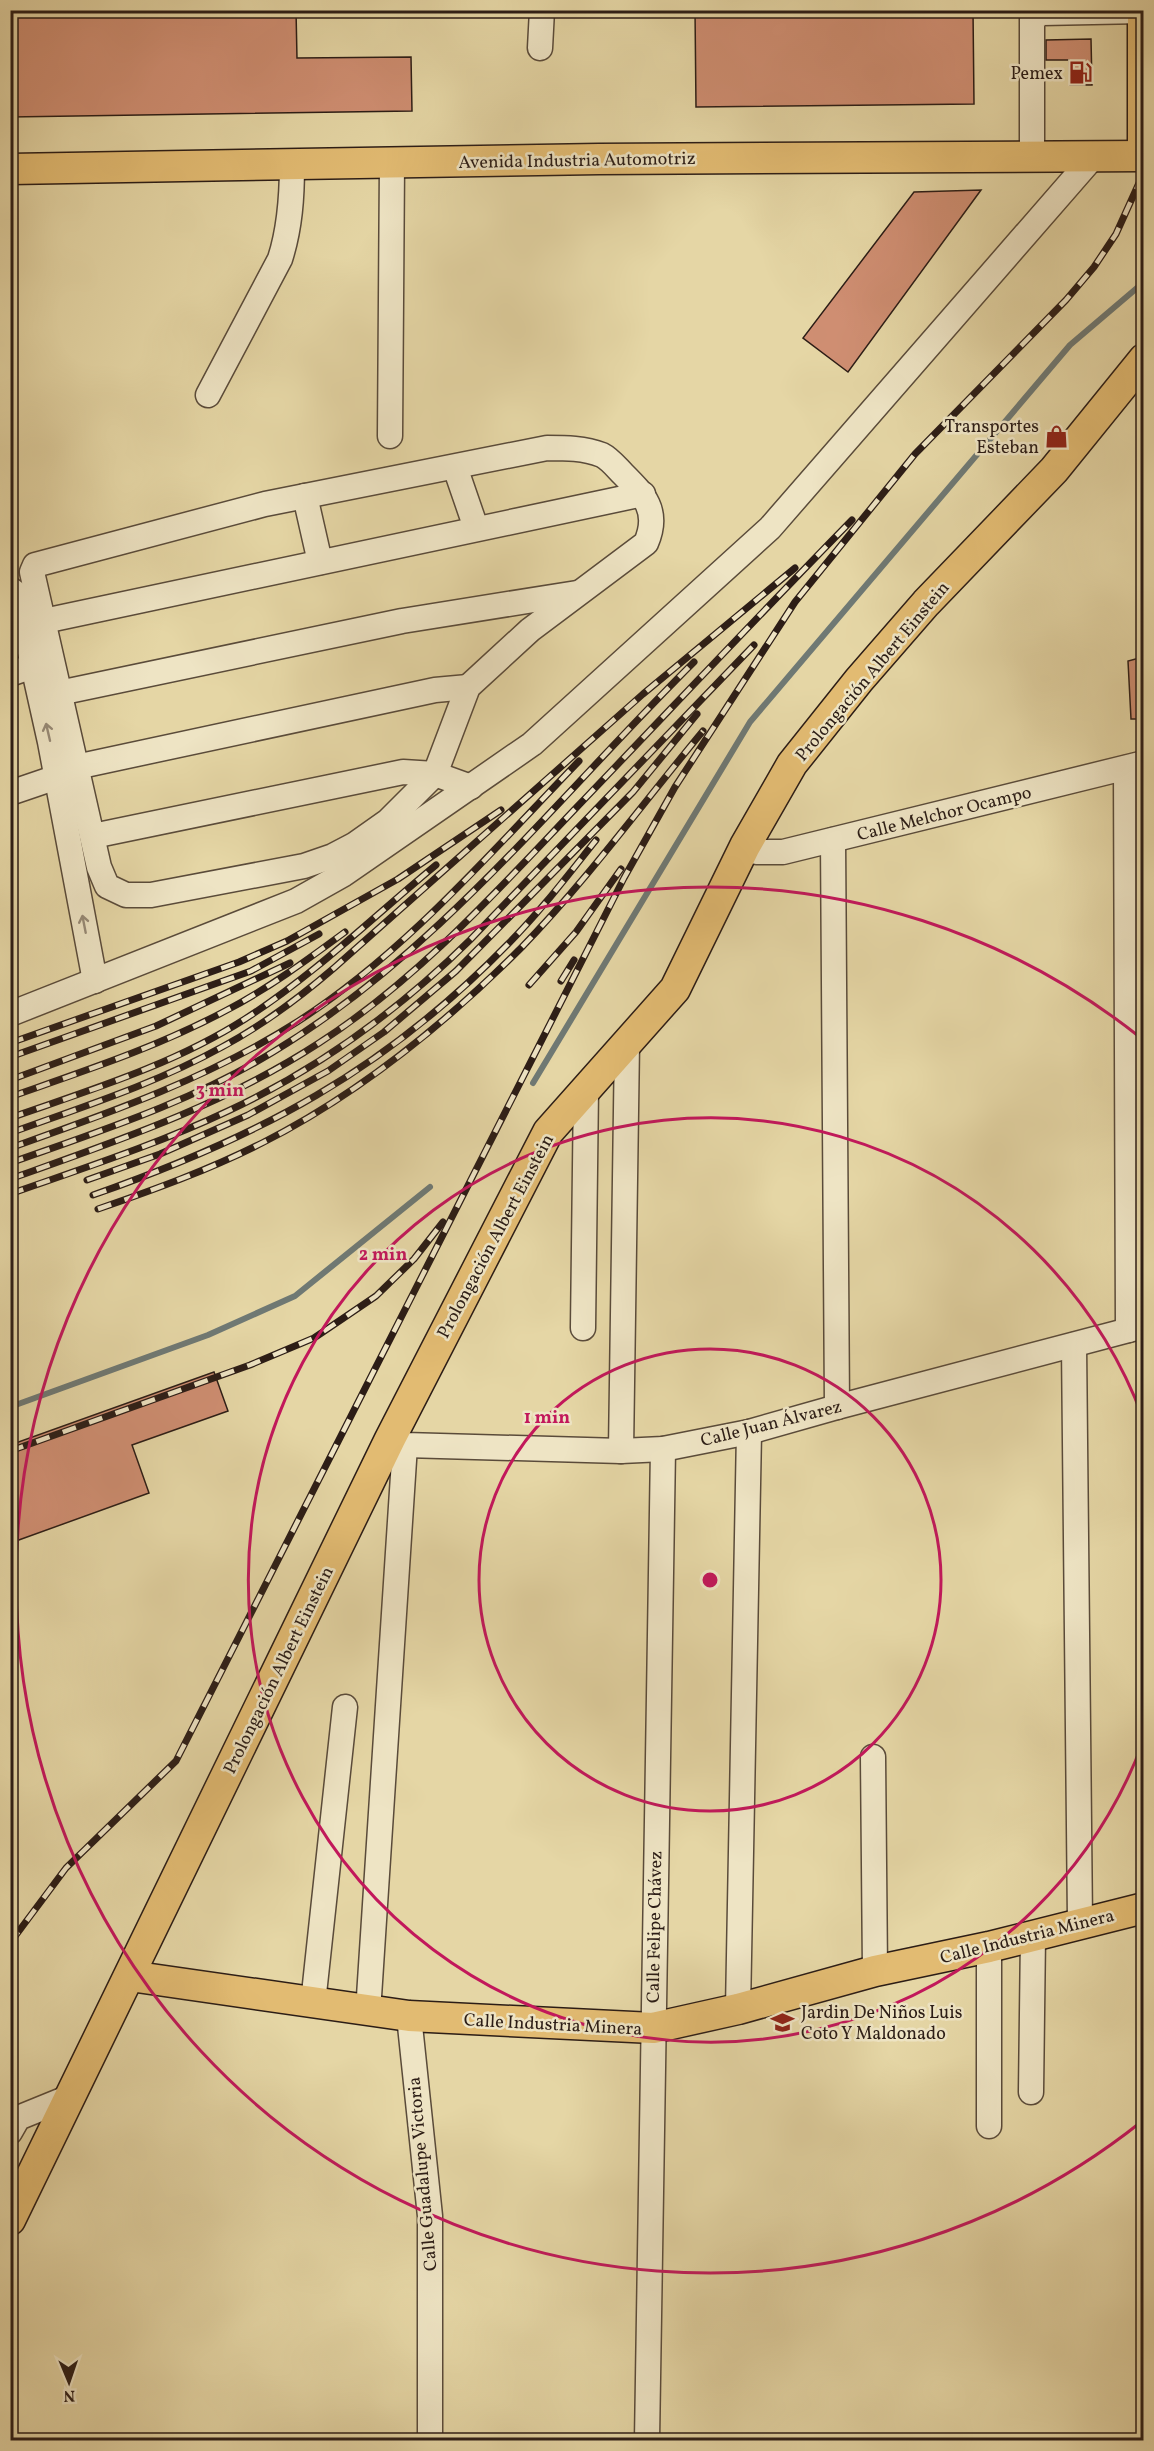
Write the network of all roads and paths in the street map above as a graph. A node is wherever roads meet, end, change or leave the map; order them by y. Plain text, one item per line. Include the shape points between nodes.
1 (542, 10) edge
2 (1143, 11) edge
3 (540, 48) dead end
4 (1143, 156) edge
5 (1032, 157) junction
6 (1093, 157) junction
7 (392, 163) junction
8 (292, 164) junction
9 (10, 169) edge
10 (1143, 359) edge
11 (208, 395) dead end
12 (390, 436) dead end
13 (455, 467) junction
14 (643, 494) junction
15 (306, 496) junction
16 (476, 528) junction
17 (320, 562) junction
18 (10, 589) edge
19 (579, 593) junction
20 (44, 621) junction
21 (33, 666) junction
22 (10, 674) edge
23 (468, 687) junction
24 (59, 693) junction
25 (1135, 765) edge
26 (66, 772) junction
27 (435, 774) junction
28 (471, 787) junction
29 (10, 793) edge
30 (93, 836) junction
31 (833, 840) junction
32 (745, 846) junction
33 (95, 981) junction
34 (10, 1014) edge
35 (627, 1043) junction
36 (586, 1088) junction
37 (583, 1328) dead end
38 (1136, 1328) edge
39 (1074, 1345) junction
40 (837, 1407) junction
41 (749, 1432) junction
42 (398, 1442) junction
43 (663, 1449) junction
44 (621, 1451) junction
45 (345, 1707) dead end
46 (873, 1757) dead end
47 (1143, 1908) edge
48 (1080, 1922) junction
49 (1033, 1936) junction
50 (989, 1947) junction
51 (875, 1971) junction
52 (130, 1976) junction
53 (314, 2003) junction
54 (738, 2009) junction
55 (368, 2012) junction
56 (409, 2016) junction
57 (652, 2028) junction
58 (1031, 2092) dead end
59 (72, 2096) junction
60 (989, 2126) dead end
61 (10, 2132) edge
62 (10, 2220) edge
63 (430, 2440) edge
64 (647, 2440) edge

1 - 3 street
2 - 4 main road
2 - 5 street via 1042,13 1032,19
4 - 6 main road, Avenida Industria Automotriz
5 - 6 main road, Avenida Industria Automotriz
5 - 7 main road, Avenida Industria Automotriz
6 - 28 street via 770,528 532,744
7 - 8 main road, Avenida Industria Automotriz
7 - 12 street
8 - 9 main road, Avenida Industria Automotriz
8 - 11 street via 292,202 280,259
10 - 32 main road, Prolongación Albert Einstein via 1054,470 926,603 859,680 792,764
13 - 14 street via 547,448 589,451 605,456
13 - 15 street
13 - 16 street
14 - 16 street
14 - 19 street via 651,519 646,543
15 - 17 street
15 - 20 street via 39,563 32,572
16 - 17 street
17 - 20 street
18 - 21 street via 18,594
19 - 23 street via 530,630
19 - 24 street via 402,621
20 - 24 street
21 - 22 street
26 -> 21 street
23 - 26 street via 435,690
23 - 27 street
24 - 26 street
25 - 31 street, Calle Melchor Ocampo
25 - 38 street
26 - 29 street
26 - 30 street
33 -> 26 street
27 - 28 street
27 - 30 street via 393,774
27 - 30 street via 388,821 333,856 304,866 151,895 126,895 107,886 101,876
28 - 33 street via 312,893
31 - 32 street, Calle Melchor Ocampo via 772,854
31 - 40 street
32 - 35 main road, Prolongación Albert Einstein via 675,989
33 - 34 street
35 - 36 main road, Prolongación Albert Einstein
35 - 44 street
36 - 37 street
36 - 42 main road, Prolongación Albert Einstein via 548,1132
38 - 39 street, Calle Juan Álvarez
39 - 40 street, Calle Juan Álvarez
39 - 48 street
40 - 41 street, Calle Juan Álvarez
41 - 43 street, Calle Juan Álvarez
41 - 54 street
42 - 44 street, Calle Juan Álvarez
42 - 52 main road, Prolongación Albert Einstein
42 - 55 street
43 - 44 street, Calle Juan Álvarez
43 - 57 street, Calle Felipe Chávez
45 - 53 street
46 - 51 street
47 - 48 main road, Calle Industria Minera
48 - 49 main road, Calle Industria Minera
49 - 50 main road, Calle Industria Minera
49 - 58 street
50 - 51 main road, Calle Industria Minera
50 - 60 street
51 - 54 main road, Calle Industria Minera
52 - 53 main road, Calle Industria Minera
52 - 59 main road, Prolongación Albert Einstein
53 - 55 main road, Calle Industria Minera
54 - 57 main road, Calle Industria Minera
55 - 56 main road, Calle Industria Minera
56 - 57 main road, Calle Industria Minera
56 - 63 street, Calle Guadalupe Victoria via 430,2216
57 - 64 street, Calle Felipe Chávez
59 - 61 street via 18,2118
59 - 62 main road, Prolongación Albert Einstein

